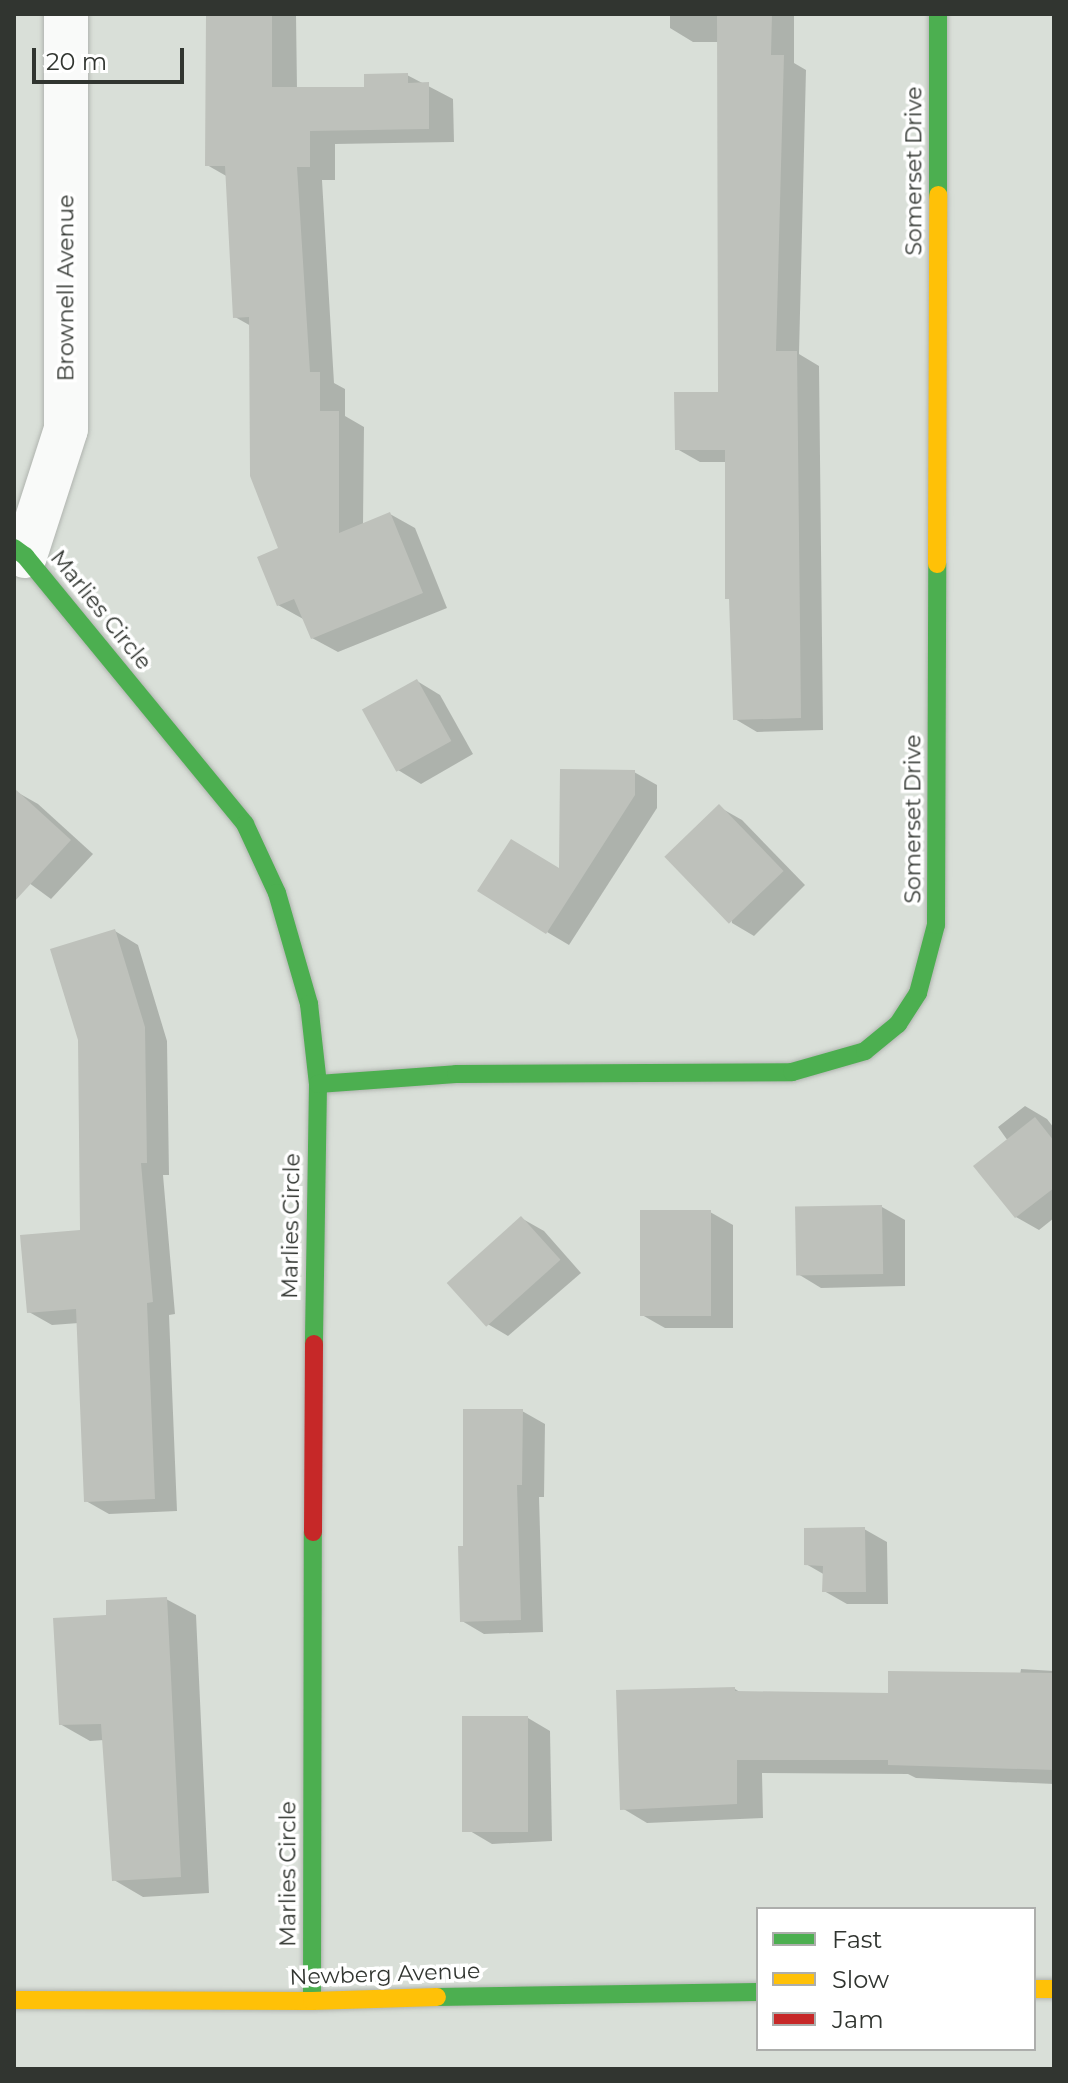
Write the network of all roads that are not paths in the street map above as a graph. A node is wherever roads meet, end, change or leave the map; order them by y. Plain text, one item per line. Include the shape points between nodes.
1 (66, 14) edge
2 (938, 14) edge
3 (20, 552) edge
4 (318, 1084) junction
5 (756, 1992) edge
6 (14, 2000) edge
7 (312, 2001) junction

1 - 3 street, Brownell Avenue via 66,429
2 - 4 street, Somerset Drive via 936,925 918,993 898,1024 865,1051 792,1072 456,1074
3 - 4 street, Marlies Circle via 245,824 277,893 309,1004
4 - 7 street, Marlies Circle
5 - 7 street, Newberg Avenue
6 - 7 street, Newberg Avenue

